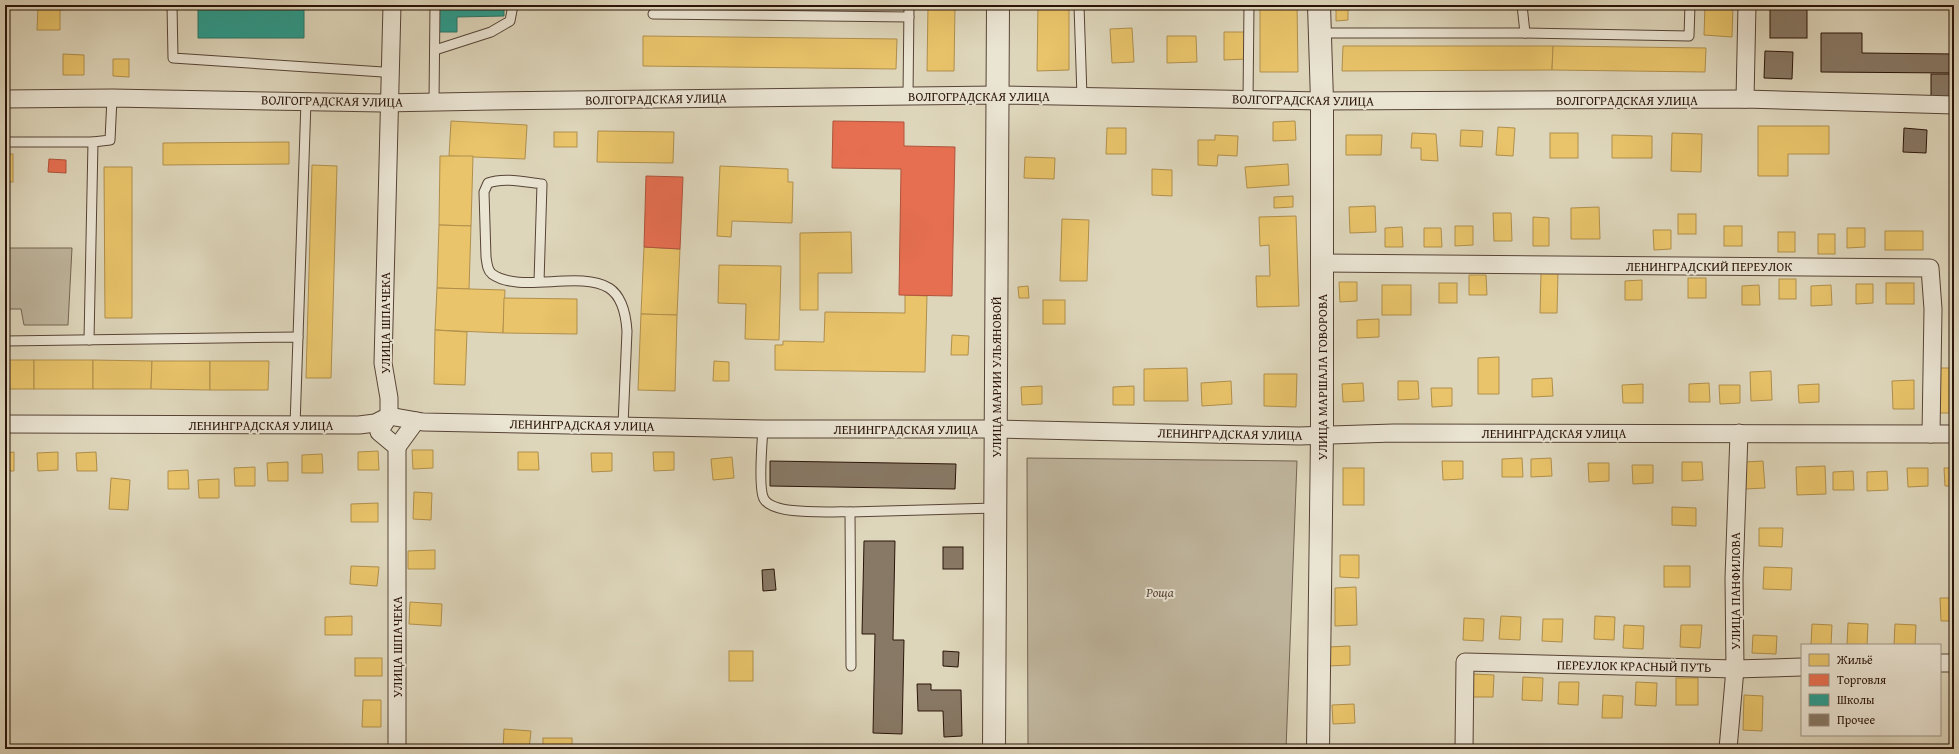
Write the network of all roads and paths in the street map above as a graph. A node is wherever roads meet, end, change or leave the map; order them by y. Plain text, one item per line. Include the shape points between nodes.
1 (172, 5) edge
2 (392, 5) edge
3 (435, 5) edge
4 (513, 5) edge
5 (910, 5) edge
6 (998, 5) edge
7 (1080, 5) edge
8 (1249, 5) edge
9 (1319, 5) edge
10 (1522, 5) edge
11 (1690, 5) edge
12 (1747, 5) edge
13 (653, 14) dead end
14 (909, 17) junction
15 (1320, 33) junction
16 (1525, 33) junction
17 (435, 50) junction
18 (383, 72) dead end
19 (998, 95) junction
20 (908, 96) junction
21 (1082, 97) junction
22 (5, 98) edge
23 (112, 98) junction
24 (1745, 99) junction
25 (1248, 100) junction
26 (306, 101) junction
27 (1322, 101) junction
28 (434, 102) junction
29 (389, 103) junction
30 (1954, 105) edge
31 (5, 142) edge
32 (93, 142) junction
33 (1322, 263) junction
34 (539, 282) junction
35 (298, 338) junction
36 (89, 340) junction
37 (5, 341) edge
38 (389, 416) junction
39 (416, 421) junction
40 (5, 424) edge
41 (623, 425) junction
42 (295, 426) junction
43 (763, 429) junction
44 (995, 429) junction
45 (1739, 433) junction
46 (1931, 434) junction
47 (1954, 434) edge
48 (1322, 435) junction
49 (397, 448) junction
50 (995, 508) junction
51 (850, 512) junction
52 (1941, 663) edge
53 (1954, 663) edge
54 (850, 666) dead end
55 (1801, 667) edge
56 (1735, 669) junction
57 (398, 749) edge
58 (994, 749) edge
59 (1318, 749) edge
60 (1464, 749) edge
61 (1728, 749) edge

1 - 18 lane via 173,58
2 - 29 street, УЛИЦА ШПАЧЕКА
3 - 17 lane
4 - 17 lane via 510,21 491,32
5 - 14 lane
6 - 19 street, УЛИЦА МАРИИ УЛЬЯНОВОЙ
7 - 21 lane
8 - 25 lane
9 - 15 street, УЛИЦА МАРШАЛА ГОВОРОВА
10 - 16 lane
11 - 16 lane via 1689,36
12 - 24 street
13 - 14 lane
14 - 20 lane
15 - 16 lane
15 - 27 street, УЛИЦА МАРШАЛА ГОВОРОВА
17 - 28 lane
19 - 20 street, ВОЛГОГРАДСКАЯ УЛИЦА
19 - 21 street, ВОЛГОГРАДСКАЯ УЛИЦА
19 - 44 street, УЛИЦА МАРИИ УЛЬЯНОВОЙ
20 - 28 street, ВОЛГОГРАДСКАЯ УЛИЦА
21 - 25 street, ВОЛГОГРАДСКАЯ УЛИЦА
22 - 23 street, ВОЛГОГРАДСКАЯ УЛИЦА
23 - 26 street, ВОЛГОГРАДСКАЯ УЛИЦА
23 - 32 lane via 110,140
24 - 27 street, ВОЛГОГРАДСКАЯ УЛИЦА
24 - 30 street, ВОЛГОГРАДСКАЯ УЛИЦА
25 - 27 street, ВОЛГОГРАДСКАЯ УЛИЦА
26 - 29 street, ВОЛГОГРАДСКАЯ УЛИЦА
26 - 35 lane
27 - 33 street, УЛИЦА МАРШАЛА ГОВОРОВА
28 - 29 street, ВОЛГОГРАДСКАЯ УЛИЦА
29 - 38 street, УЛИЦА ШПАЧЕКА via 383,363 389,398
31 - 32 lane
32 - 36 lane
33 - 46 street, ЛЕНИНГРАДСКИЙ ПЕРЕУЛОК via 1930,268 1933,309
33 - 48 street, УЛИЦА МАРШАЛА ГОВОРОВА
34 - 34 lane via 542,184 508,180 488,182 484,192 487,267 492,273 509,280
34 - 41 lane via 600,284 610,289 622,304 627,331
35 - 36 lane
35 - 42 lane
36 - 37 lane
38 - 39 street, ЛЕНИНГРАДСКАЯ УЛИЦА
38 - 42 street, ЛЕНИНГРАДСКАЯ УЛИЦА via 375,423 359,425
38 - 49 street, УЛИЦА ШПАЧЕКА via 379,432
39 - 41 street, ЛЕНИНГРАДСКАЯ УЛИЦА
39 - 49 street
40 - 42 street, ЛЕНИНГРАДСКАЯ УЛИЦА
41 - 43 street, ЛЕНИНГРАДСКАЯ УЛИЦА
43 - 44 street, ЛЕНИНГРАДСКАЯ УЛИЦА
43 - 51 lane via 761,473 763,498 768,504 774,508 790,510
44 - 48 street, ЛЕНИНГРАДСКАЯ УЛИЦА
44 - 50 street, УЛИЦА МАРИИ УЛЬЯНОВОЙ
45 - 46 street, ЛЕНИНГРАДСКАЯ УЛИЦА
45 - 48 street, ЛЕНИНГРАДСКАЯ УЛИЦА via 1394,432
45 - 56 street, УЛИЦА ПАНФИЛОВА via 1734,578
46 - 47 street, ЛЕНИНГРАДСКАЯ УЛИЦА
48 - 59 street, УЛИЦА МАРШАЛА ГОВОРОВА
49 - 57 street, УЛИЦА ШПАЧЕКА
50 - 51 lane
50 - 58 street, УЛИЦА МАРИИ УЛЬЯНОВОЙ
51 - 54 lane
52 - 53 street
55 - 56 street, ПЕРЕУЛОК КРАСНЫЙ ПУТЬ
56 - 60 street, ПЕРЕУЛОК КРАСНЫЙ ПУТЬ via 1465,662
56 - 61 street, УЛИЦА ПАНФИЛОВА

